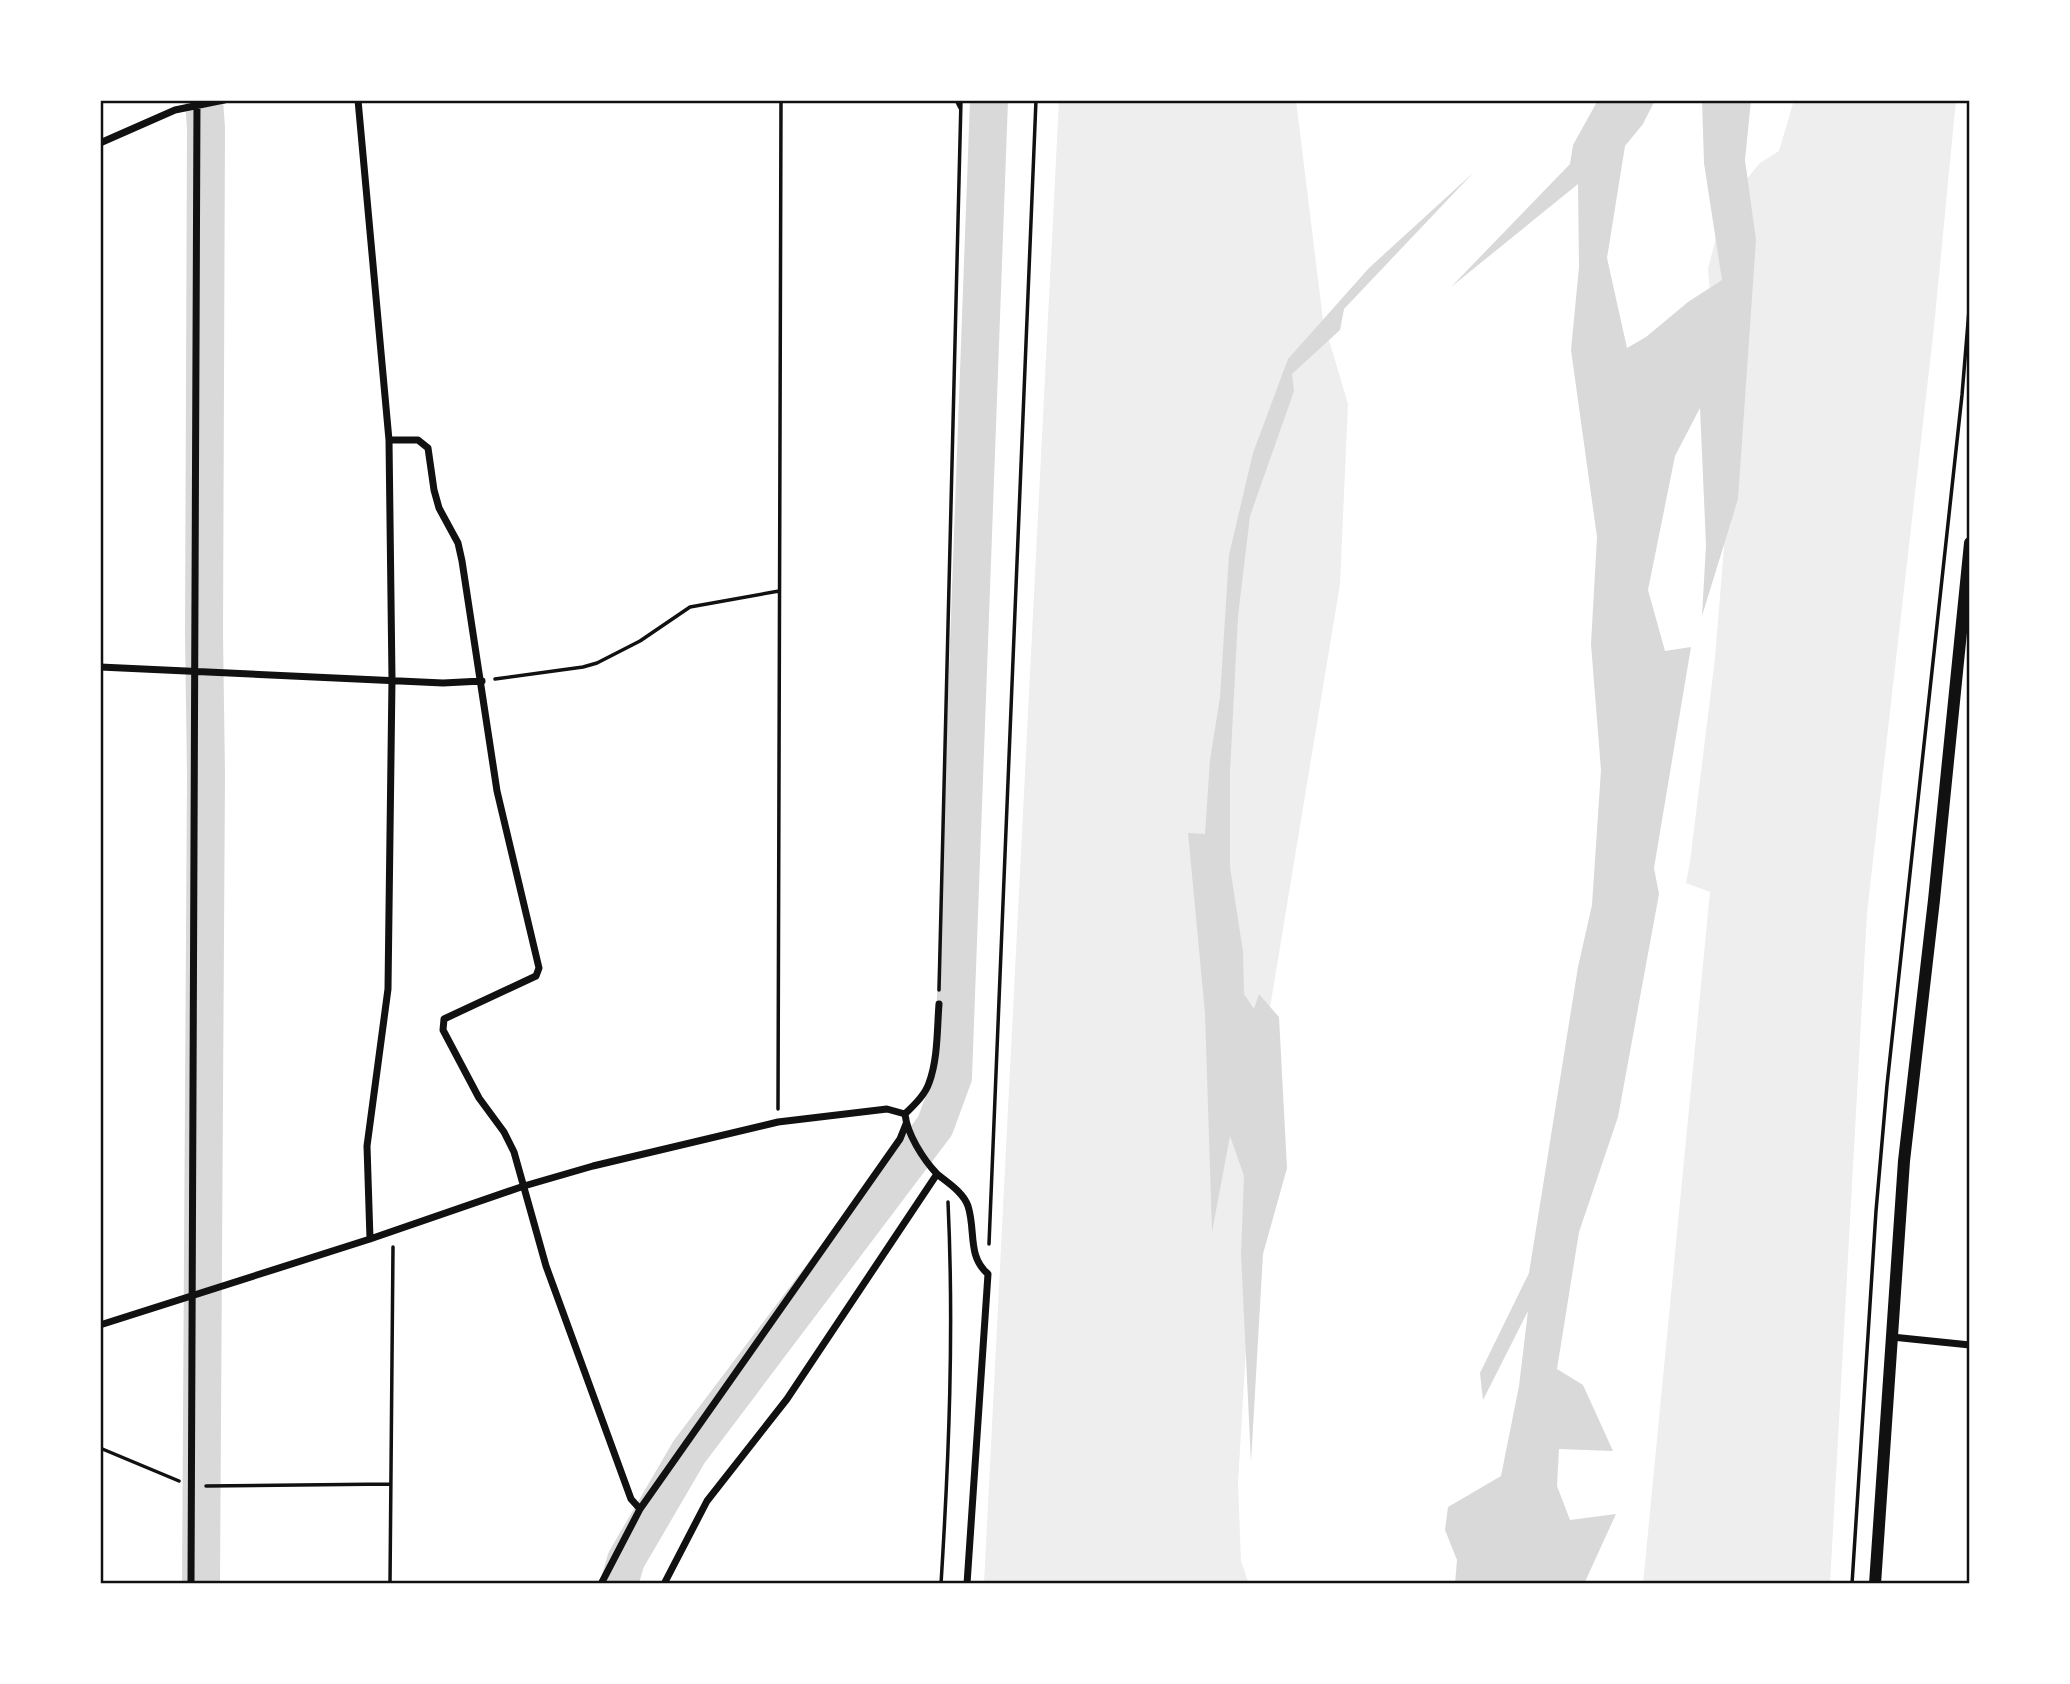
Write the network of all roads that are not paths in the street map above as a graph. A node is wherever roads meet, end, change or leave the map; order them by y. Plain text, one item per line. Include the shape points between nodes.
1 (224, 100) edge
2 (358, 100) edge
3 (197, 102) edge
4 (100, 143) edge
5 (389, 440) junction
6 (1970, 543) edge
7 (100, 667) edge
8 (196, 671) junction
9 (392, 679) junction
10 (482, 681) junction
11 (939, 1004) road end
12 (905, 1114) junction
13 (906, 1124) junction
14 (937, 1174) junction
15 (524, 1186) junction
16 (370, 1239) junction
17 (192, 1296) junction
18 (100, 1325) edge
19 (1892, 1337) junction
20 (1970, 1345) edge
21 (640, 1509) junction
22 (191, 1584) edge
23 (601, 1584) edge
24 (664, 1584) edge
25 (967, 1584) edge
26 (1875, 1584) edge

1 - 3 street
2 - 5 street
3 - 4 street
3 - 8 street
5 - 9 street
5 - 10 street via 418,440 428,448 436,499 458,542
6 - 19 street via 1904,1161
7 - 8 street
8 - 9 street
8 - 17 street
9 - 10 street
9 - 16 street via 388,989 367,1146
10 - 15 street via 497,791 539,968 536,976 444,1019 443,1030 514,1152
11 - 12 street via 929,1084
12 - 13 street
12 - 15 street via 887,1109 778,1122
13 - 14 street
13 - 21 street via 900,1139
14 - 24 street via 787,1399 707,1501
14 - 25 street via 961,1193 978,1266 988,1274
15 - 16 street
15 - 21 street via 546,1266 594,1400 631,1499
16 - 17 street
17 - 18 street
17 - 22 street
19 - 20 street
19 - 26 street
21 - 23 street

